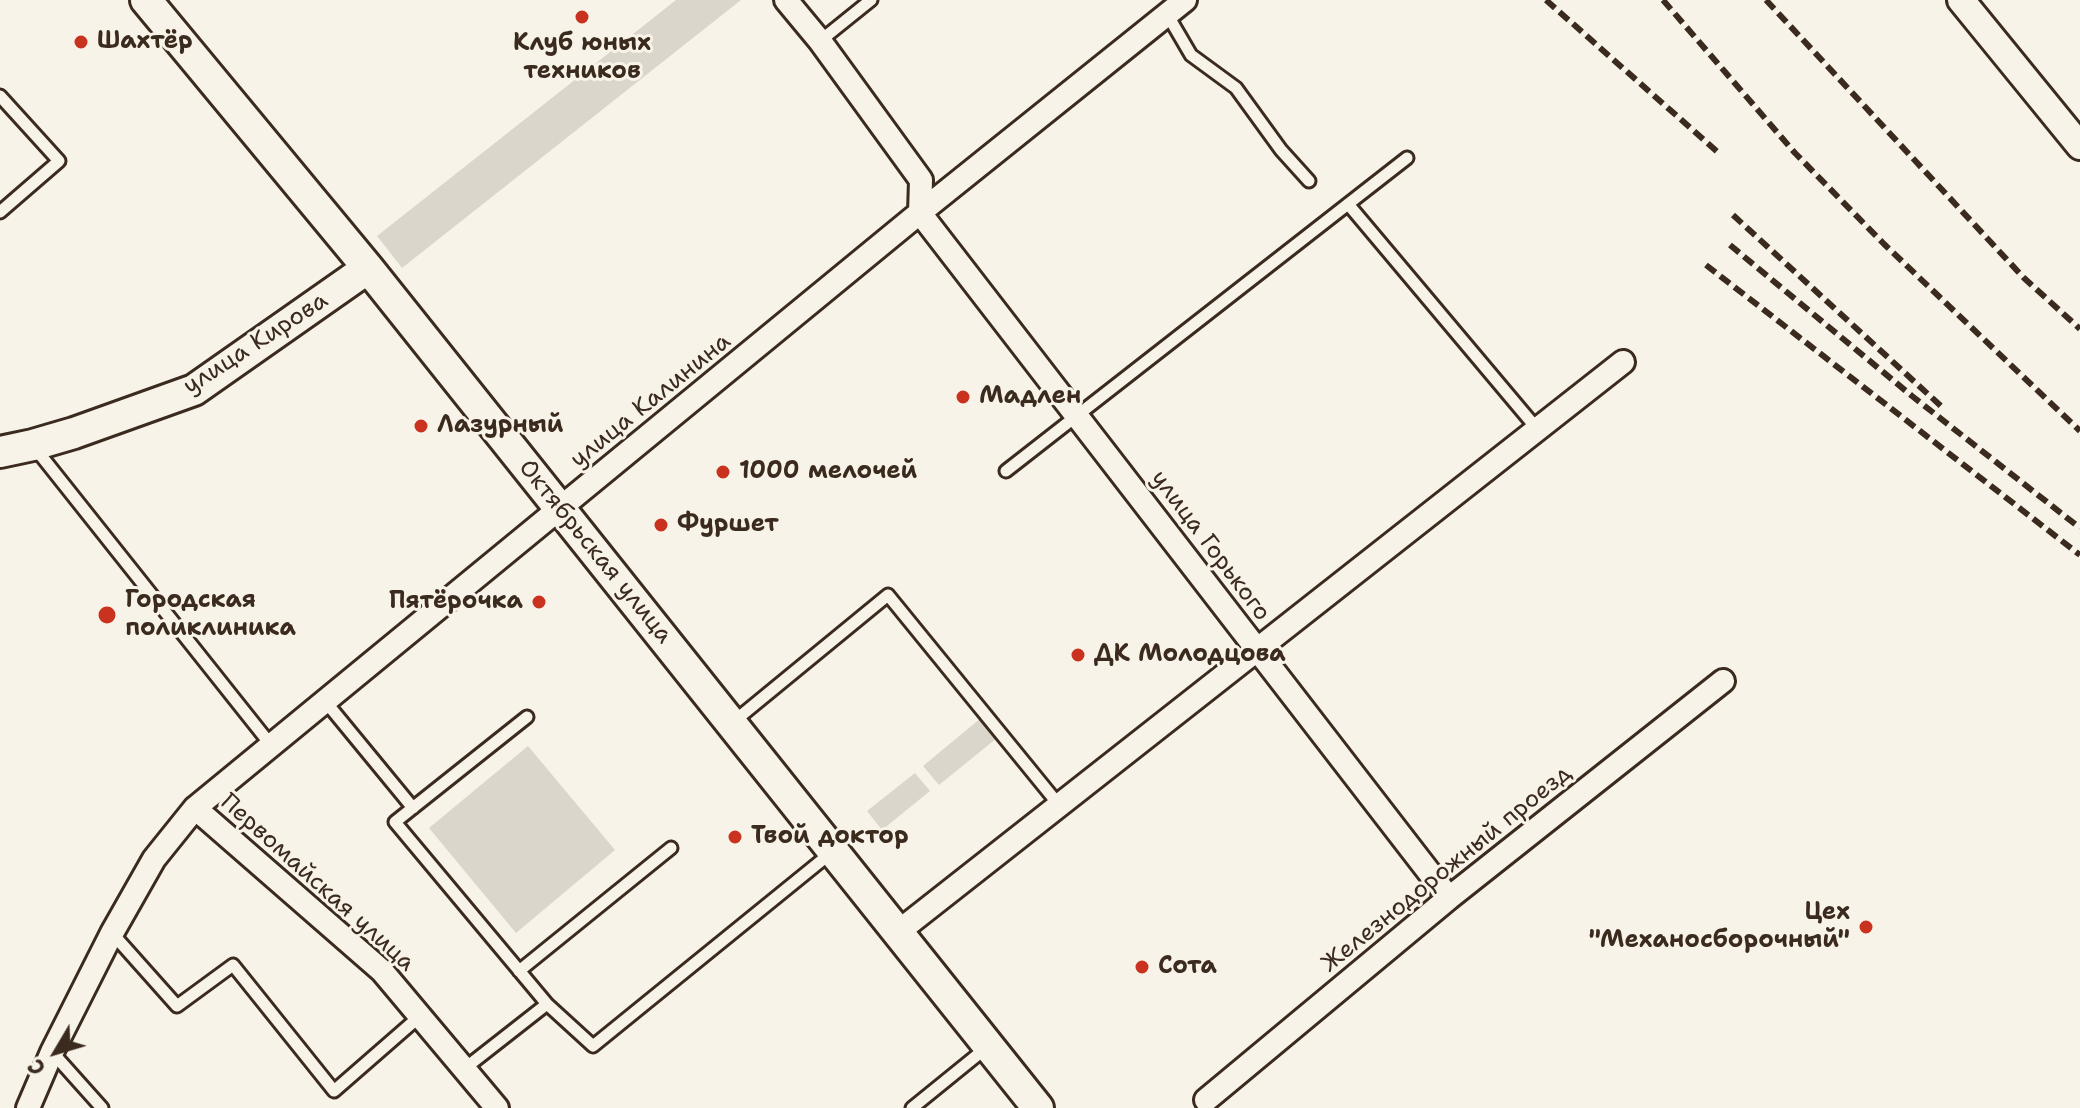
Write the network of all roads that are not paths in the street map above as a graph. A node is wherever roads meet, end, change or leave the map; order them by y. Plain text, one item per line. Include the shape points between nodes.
1 (146, 0) edge
2 (786, 0) edge
3 (871, 0) edge
4 (1961, 0) edge
5 (1176, 7) edge
6 (820, 41) junction
7 (0, 96) edge
8 (2080, 146) edge
9 (1407, 158) dead end
10 (1309, 181) dead end
11 (1348, 204) junction
12 (0, 212) edge
13 (920, 213) junction
14 (368, 268) junction
15 (1623, 362) dead end
16 (1078, 415) junction
17 (1538, 430) junction
18 (33, 445) junction
19 (0, 452) edge
20 (1006, 471) dead end
21 (561, 509) junction
22 (1256, 650) junction
23 (1723, 681) dead end
24 (325, 701) junction
25 (527, 717) dead end
26 (731, 723) junction
27 (271, 745) junction
28 (1059, 805) junction
29 (195, 808) junction
30 (413, 808) junction
31 (671, 848) dead end
32 (833, 851) junction
33 (1449, 898) junction
34 (898, 932) junction
35 (112, 933) junction
36 (519, 971) junction
37 (547, 1004) junction
38 (420, 1016) junction
39 (989, 1046) junction
40 (52, 1052) junction
41 (464, 1069) junction
42 (1206, 1100) dead end
43 (28, 1108) edge
44 (102, 1108) edge
45 (497, 1108) edge
46 (912, 1108) edge
47 (1038, 1108) edge

1 - 14 main road, Октябрьская улица
2 - 6 street
3 - 6 lane
4 - 8 street
5 - 10 lane via 1191,55 1236,88
5 - 13 street, улица Калинина
6 - 13 street via 921,180
7 - 12 lane via 59,161
9 - 11 lane
11 - 16 lane
11 - 17 lane
13 - 16 street, улица Горького
13 - 21 street, улица Калинина
14 - 18 main road, улица Кирова via 194,390
14 - 21 main road, Октябрьская улица
15 - 17 street
16 - 20 lane
16 - 22 street, улица Горького
17 - 22 street
18 - 19 main road, улица Кирова
18 - 27 lane
21 - 24 street, улица Калинина
21 - 26 main road, Октябрьская улица
22 - 28 street
22 - 33 street, улица Горького
23 - 33 street, Железнодорожный проезд
24 - 27 street, улица Калинина
24 - 30 lane
25 - 30 lane
26 - 28 lane via 888,595
26 - 32 main road, Октябрьская улица
27 - 29 street, улица Калинина
28 - 34 street
29 - 35 street, улица Калинина via 154,859
29 - 38 street, Первомайская улица via 382,971
30 - 36 lane via 395,822
31 - 36 lane
32 - 34 main road, Октябрьская улица
32 - 37 lane via 593,1046
33 - 42 street, Железнодорожный проезд
34 - 39 main road, Октябрьская улица
35 - 38 lane via 177,1006 233,965 334,1091
35 - 40 street, улица Калинина
36 - 37 lane
37 - 41 lane
38 - 41 street, Первомайская улица
39 - 46 lane
39 - 47 main road, Октябрьская улица
40 - 43 street, улица Калинина
40 - 44 lane
41 - 45 street, Первомайская улица

